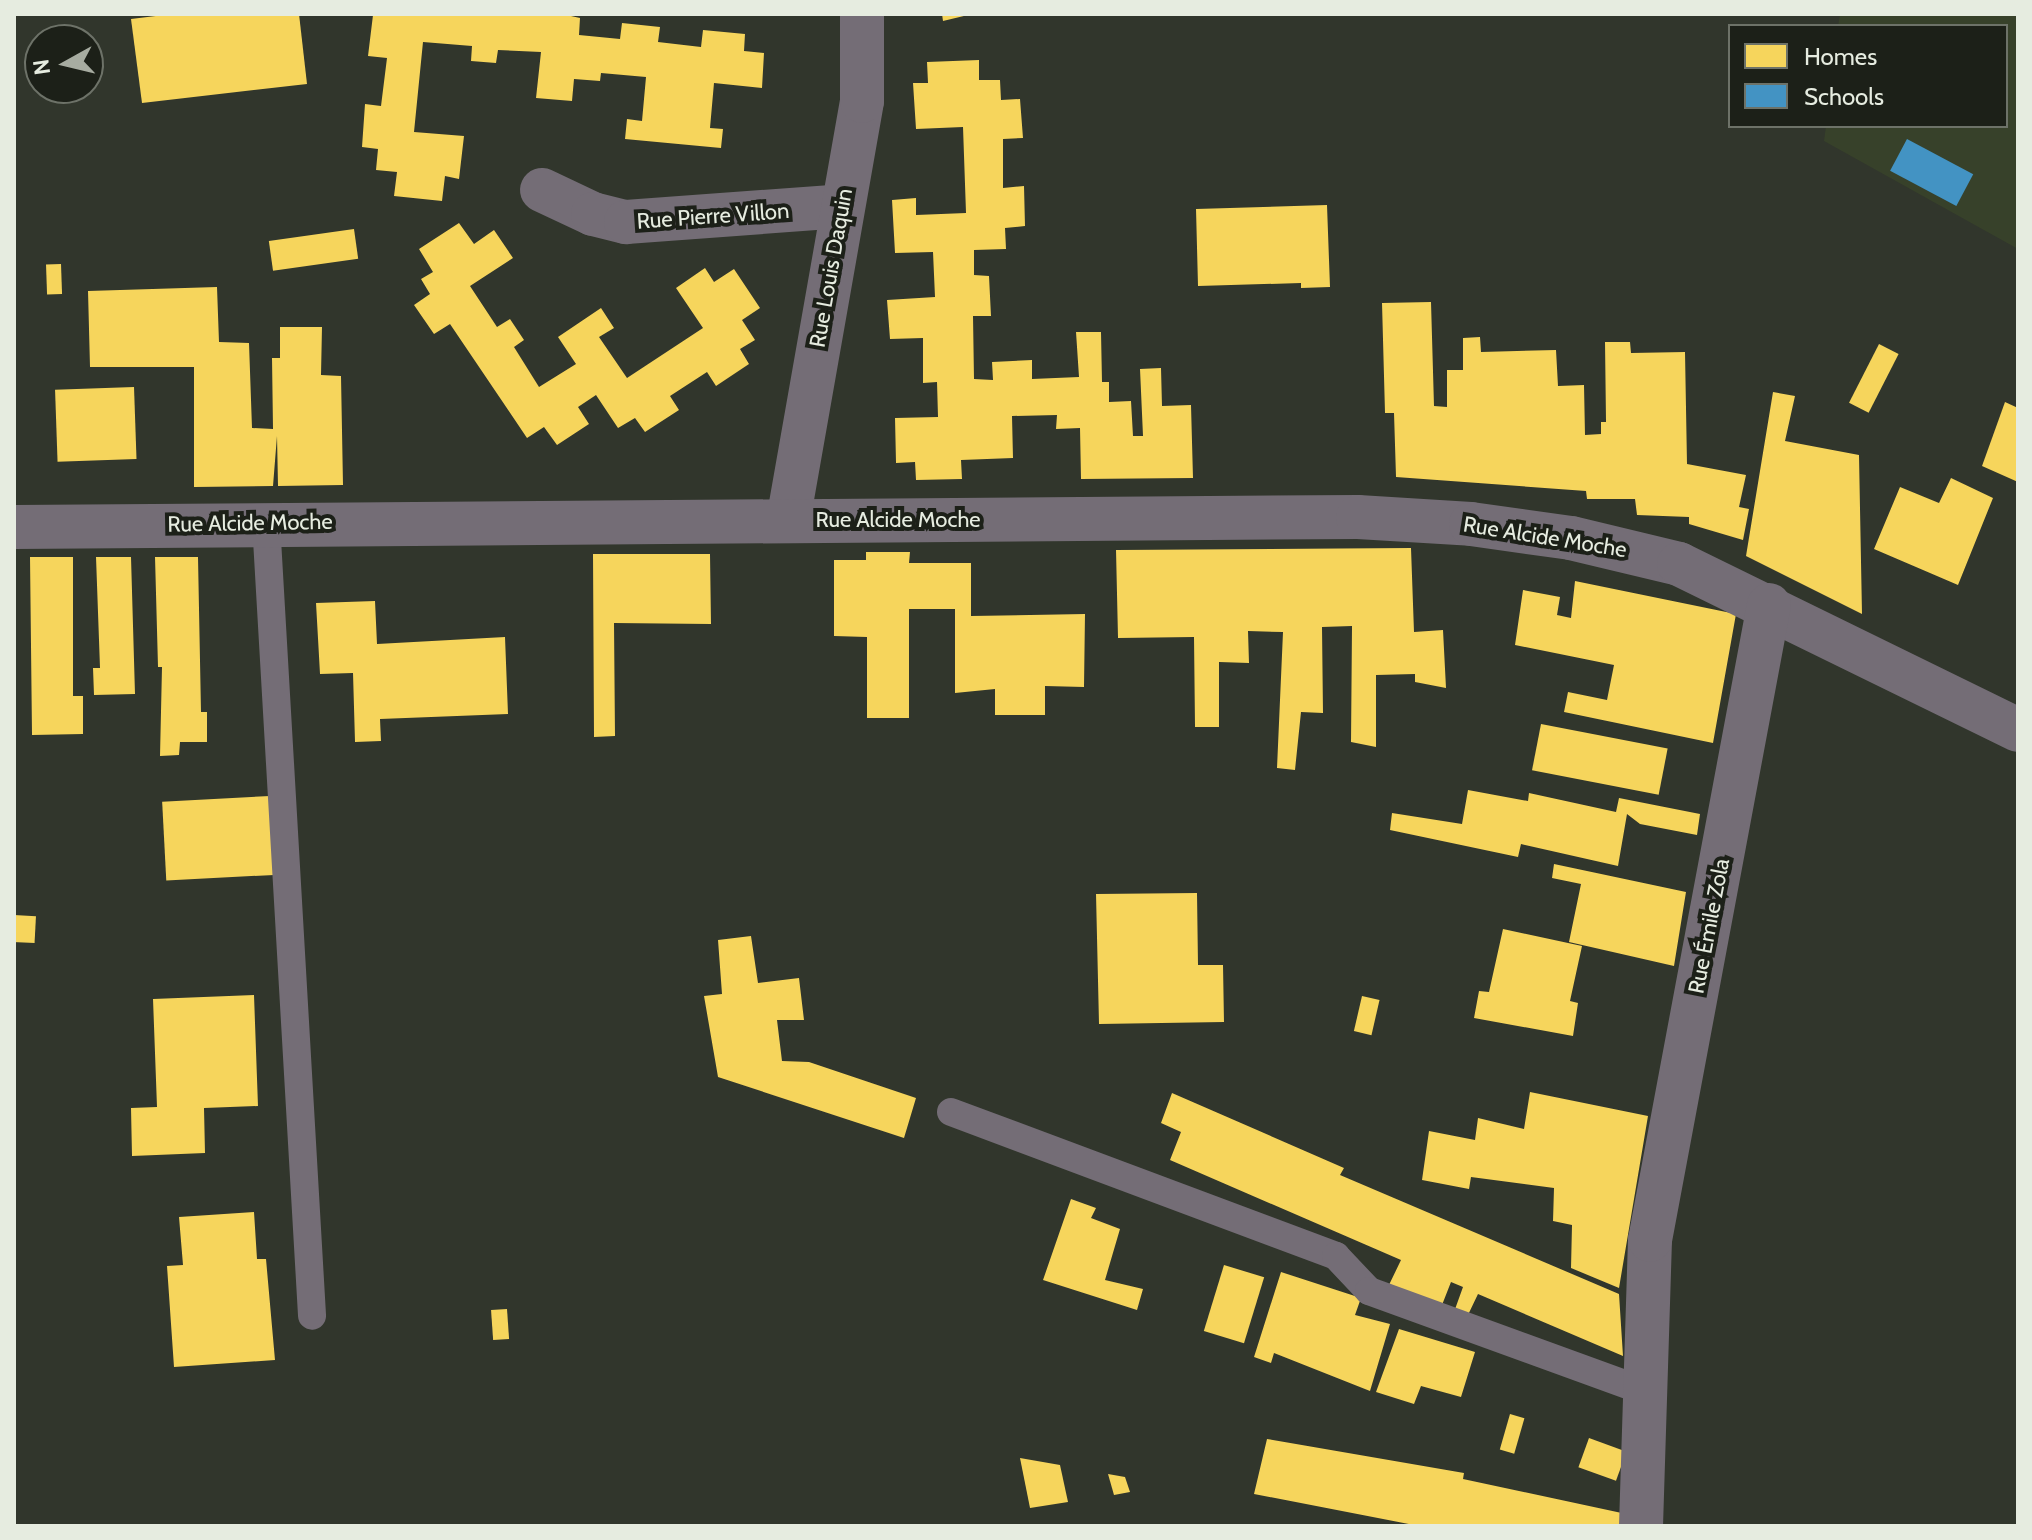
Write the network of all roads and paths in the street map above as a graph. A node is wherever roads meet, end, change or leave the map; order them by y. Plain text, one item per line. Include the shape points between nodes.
1 (862, 14) edge
2 (542, 190) dead end
3 (842, 206) junction
4 (788, 521) junction
5 (266, 522) junction
6 (14, 527) edge
7 (1769, 605) junction
8 (2018, 730) edge
9 (951, 1112) dead end
10 (312, 1316) dead end
11 (1644, 1391) junction
12 (1641, 1526) edge

1 - 3 street, Rue Louis Daquin via 862,101
2 - 3 street, Rue Pierre Villon via 593,214 626,222
3 - 4 street, Rue Louis Daquin
4 - 5 street, Rue Alcide Moche
4 - 7 street, Rue Alcide Moche via 1358,517 1471,524 1649,555
5 - 6 street, Rue Alcide Moche
5 - 10 lane
7 - 8 street via 1867,659
7 - 11 street, Rue Émile Zola via 1650,1240
9 - 11 lane via 1336,1256 1369,1291
11 - 12 street, Rue Émile Zola

